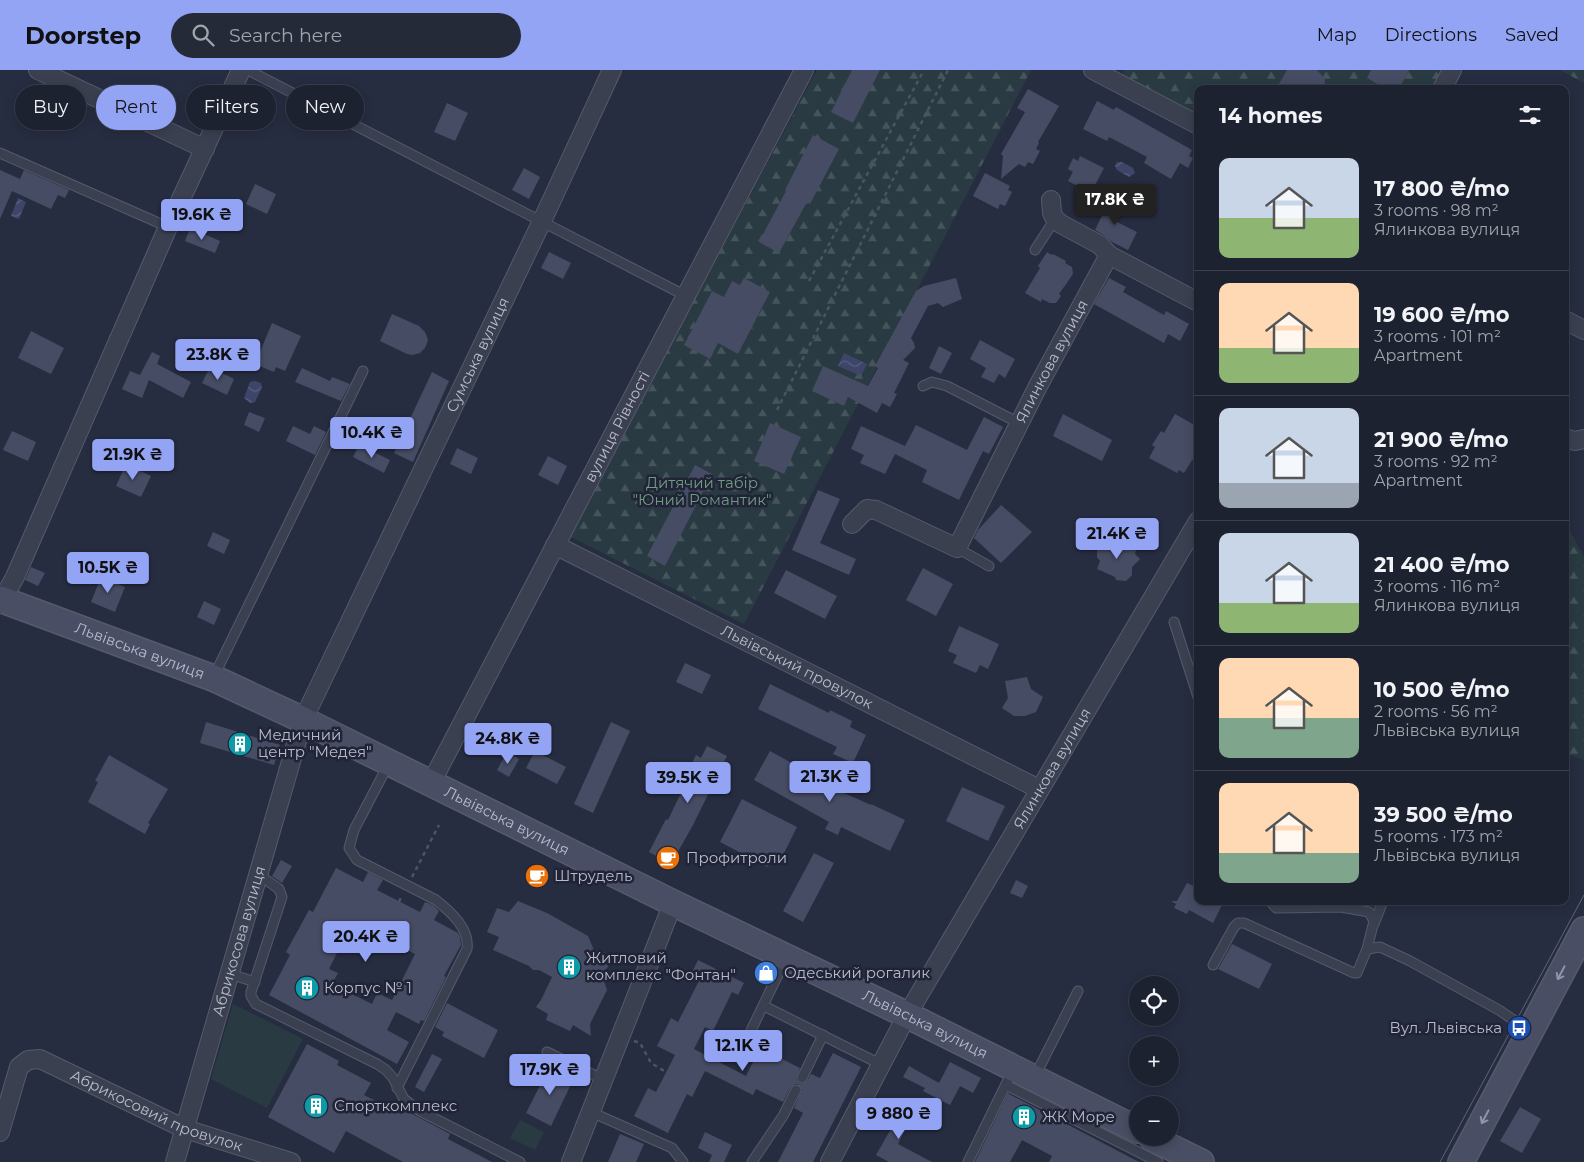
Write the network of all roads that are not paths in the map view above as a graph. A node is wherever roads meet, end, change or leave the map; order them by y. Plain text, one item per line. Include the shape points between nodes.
1 (38, 70) edge
2 (241, 70) edge
3 (248, 70) edge
4 (612, 70) edge
5 (804, 70) edge
6 (1094, 70) edge
7 (1452, 70) edge
8 (1444, 85) edge
9 (1194, 123) edge
10 (204, 149) junction
11 (0, 152) edge
12 (1050, 200) dead end
13 (1055, 219) junction
14 (542, 220) junction
15 (168, 227) junction
16 (1035, 250) dead end
17 (1109, 255) junction
18 (686, 296) junction
19 (1194, 300) edge
20 (1569, 322) edge
21 (1584, 330) edge
22 (363, 371) dead end
23 (923, 386) dead end
24 (1019, 423) junction
25 (1569, 439) edge
26 (1584, 439) edge
27 (852, 524) dead end
28 (1194, 528) edge
29 (555, 545) junction
30 (958, 548) junction
31 (989, 566) dead end
32 (1, 601) edge
33 (1174, 622) dead end
34 (213, 678) junction
35 (1194, 684) edge
36 (303, 720) junction
37 (390, 762) junction
38 (430, 783) junction
39 (1039, 789) junction
40 (258, 874) junction
41 (673, 903) junction
42 (1273, 905) edge
43 (1381, 905) edge
44 (1373, 927) junction
45 (1584, 930) edge
46 (1367, 949) junction
47 (786, 958) junction
48 (1212, 965) dead end
49 (230, 974) junction
50 (255, 982) junction
51 (1078, 991) dead end
52 (764, 1006) junction
53 (906, 1016) junction
54 (1531, 1032) junction
55 (823, 1035) junction
56 (715, 1045) dead end
57 (547, 1052) dead end
58 (880, 1064) junction
59 (1018, 1077) junction
60 (802, 1078) dead end
61 (604, 1080) junction
62 (397, 1088) junction
63 (796, 1090) dead end
64 (591, 1112) junction
65 (1129, 1126) edge
66 (185, 1129) junction
67 (0, 1132) edge
68 (1168, 1146) edge
69 (176, 1162) edge
70 (291, 1162) edge
71 (520, 1162) edge
72 (571, 1162) edge
73 (683, 1162) edge
74 (752, 1162) edge
75 (830, 1162) edge
76 (968, 1162) edge
77 (1158, 1162) edge
78 (1201, 1162) edge
79 (1461, 1162) edge

1 - 10 street
2 - 10 street
3 - 14 lane
4 - 14 street, Сумська вулиця
5 - 18 street, вулиця Рівності
6 - 9 street
7 - 8 street
10 - 15 street
11 - 15 lane
12 - 13 street
13 - 16 lane
13 - 17 street via 1100,245
14 - 18 lane
14 - 36 street, Сумська вулиця
15 - 32 street via 19,568
17 - 19 street
17 - 24 street, Ялинкова вулиця
18 - 29 street, вулиця Рівності
20 - 21 street
22 - 34 lane
23 - 24 lane via 932,382 947,386
24 - 30 street, Ялинкова вулиця
25 - 26 street
27 - 30 street via 866,509 876,510
28 - 39 street, Ялинкова вулиця
29 - 38 street, вулиця Рівності
29 - 39 street, Львівський провулок
30 - 31 lane
32 - 34 main road, Львівська вулиця
33 - 35 lane
34 - 36 main road, Львівська вулиця
36 - 37 main road, Львівська вулиця
36 - 40 street, Абрикосова вулиця
37 - 38 main road, Львівська вулиця
37 - 62 lane via 354,830 349,848 357,860 448,909 463,928 468,943
38 - 41 main road, Львівська вулиця
39 - 53 street, Ялинкова вулиця
40 - 49 street, Абрикосова вулиця
40 - 50 lane via 279,889 282,897
41 - 47 main road, Львівська вулиця
41 - 61 street
42 - 44 lane via 1276,908 1342,907 1361,910 1373,917
43 - 44 lane
44 - 46 lane
45 -> 54 main road
46 - 48 lane via 1354,974 1238,923
46 - 54 lane via 1380,948 1410,961 1499,1010
47 - 52 lane
47 - 53 main road, Львівська вулиця
49 - 50 lane
49 - 66 street, Абрикосова вулиця
50 - 62 lane via 251,992 256,1004 377,1064 386,1070
51 - 59 lane
52 - 55 lane
52 - 56 lane via 739,1050 730,1051
53 - 58 street, Ялинкова вулиця
53 - 59 main road, Львівська вулиця
54 -> 79 main road
55 - 58 lane
55 - 60 lane
57 - 61 lane
58 - 75 street, Ялинкова вулиця
59 - 65 main road, Львівська вулиця
59 - 76 lane
59 - 77 lane
61 - 64 street
62 - 71 lane via 404,1099 420,1112
63 - 74 lane
64 - 72 street
64 - 73 lane via 672,1148
66 - 67 street, Абрикосовий провулок via 34,1058 23,1063 16,1072
66 - 69 street, Абрикосова вулиця
66 - 70 street, Абрикосовий провулок
68 - 78 main road

